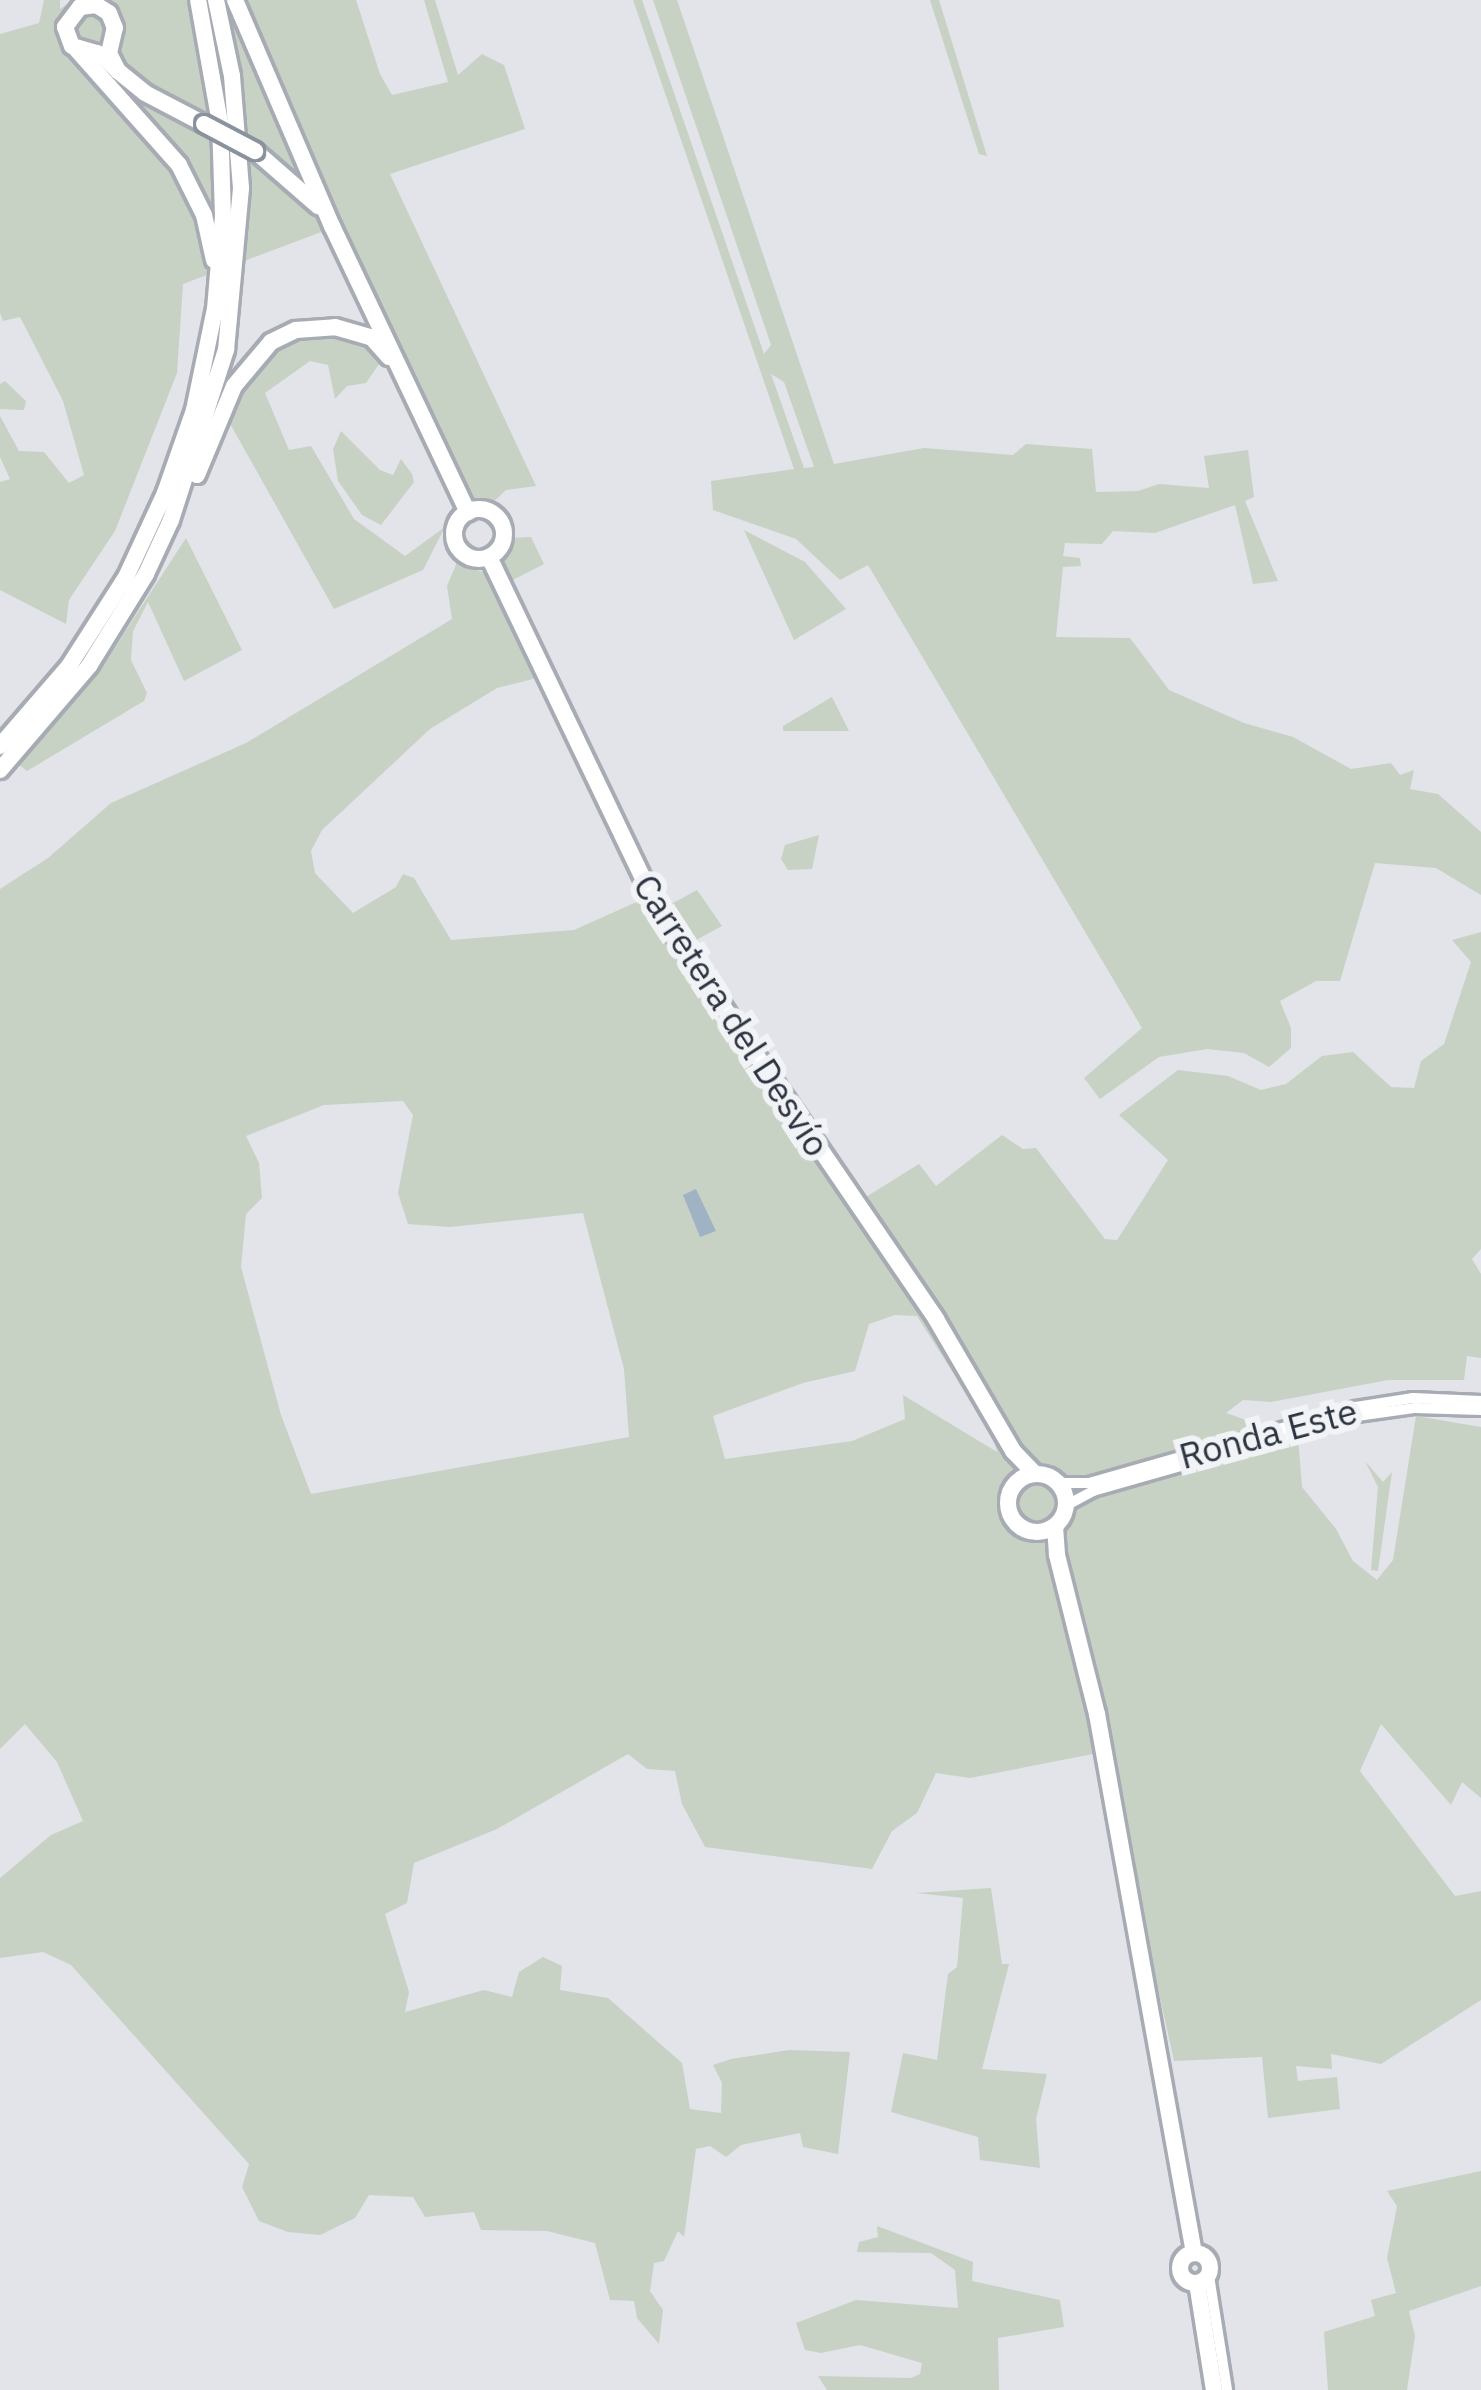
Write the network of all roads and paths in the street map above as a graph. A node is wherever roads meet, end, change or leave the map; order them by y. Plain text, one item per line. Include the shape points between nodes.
1 (199, 0) edge
2 (216, 0) edge
3 (235, 0) edge
4 (73, 6) edge
5 (104, 48) junction
6 (76, 50) junction
7 (332, 226) junction
8 (212, 332) junction
9 (417, 404) junction
10 (468, 512) junction
11 (171, 520) junction
12 (489, 557) junction
13 (0, 746) edge
14 (0, 770) edge
15 (1481, 1401) edge
16 (1481, 1410) edge
17 (1013, 1451) junction
18 (1035, 1474) junction
19 (1016, 1483) junction
20 (1058, 1483) junction
21 (1066, 1505) junction
22 (1055, 1526) junction
23 (1035, 1533) junction
24 (1057, 1555) junction
25 (1193, 2252) junction
26 (1203, 2280) junction
27 (1214, 2390) edge
28 (1227, 2390) edge

1 - 8 highway via 222,151
2 - 11 highway via 235,102 238,260 226,350
3 - 7 highway
4 - 5 highway via 109,13 115,28
4 - 6 highway via 66,34
5 - 6 highway
5 - 7 highway, bridge via 118,71 155,100 255,152 300,186
6 - 8 highway via 162,139 191,185 212,251
7 - 9 highway
8 - 13 highway via 183,446 140,550 69,666
9 - 10 highway
9 - 11 highway via 371,338 325,326 285,334 246,366
10 - 12 highway via 456,522 454,541 466,556
10 - 12 highway via 491,512 503,527 501,547
11 - 14 highway via 108,638
12 - 17 highway, Carretera del Desvío via 660,914 936,1319
15 - 20 main road, Ronda Este via 1356,1407 1089,1484
16 - 21 main road, Ronda Este via 1357,1416
17 - 18 highway, Carretera del Desvío
17 - 19 highway, Carretera del Desvío
18 - 19 highway
18 - 20 highway
19 - 23 highway via 1010,1514
20 - 21 highway
21 - 22 highway
22 - 23 highway
22 - 24 highway
23 - 24 highway
24 - 25 highway via 1102,1743
25 - 26 highway via 1208,2260
25 - 26 highway via 1180,2270 1186,2280
26 - 27 highway
26 - 28 main road

